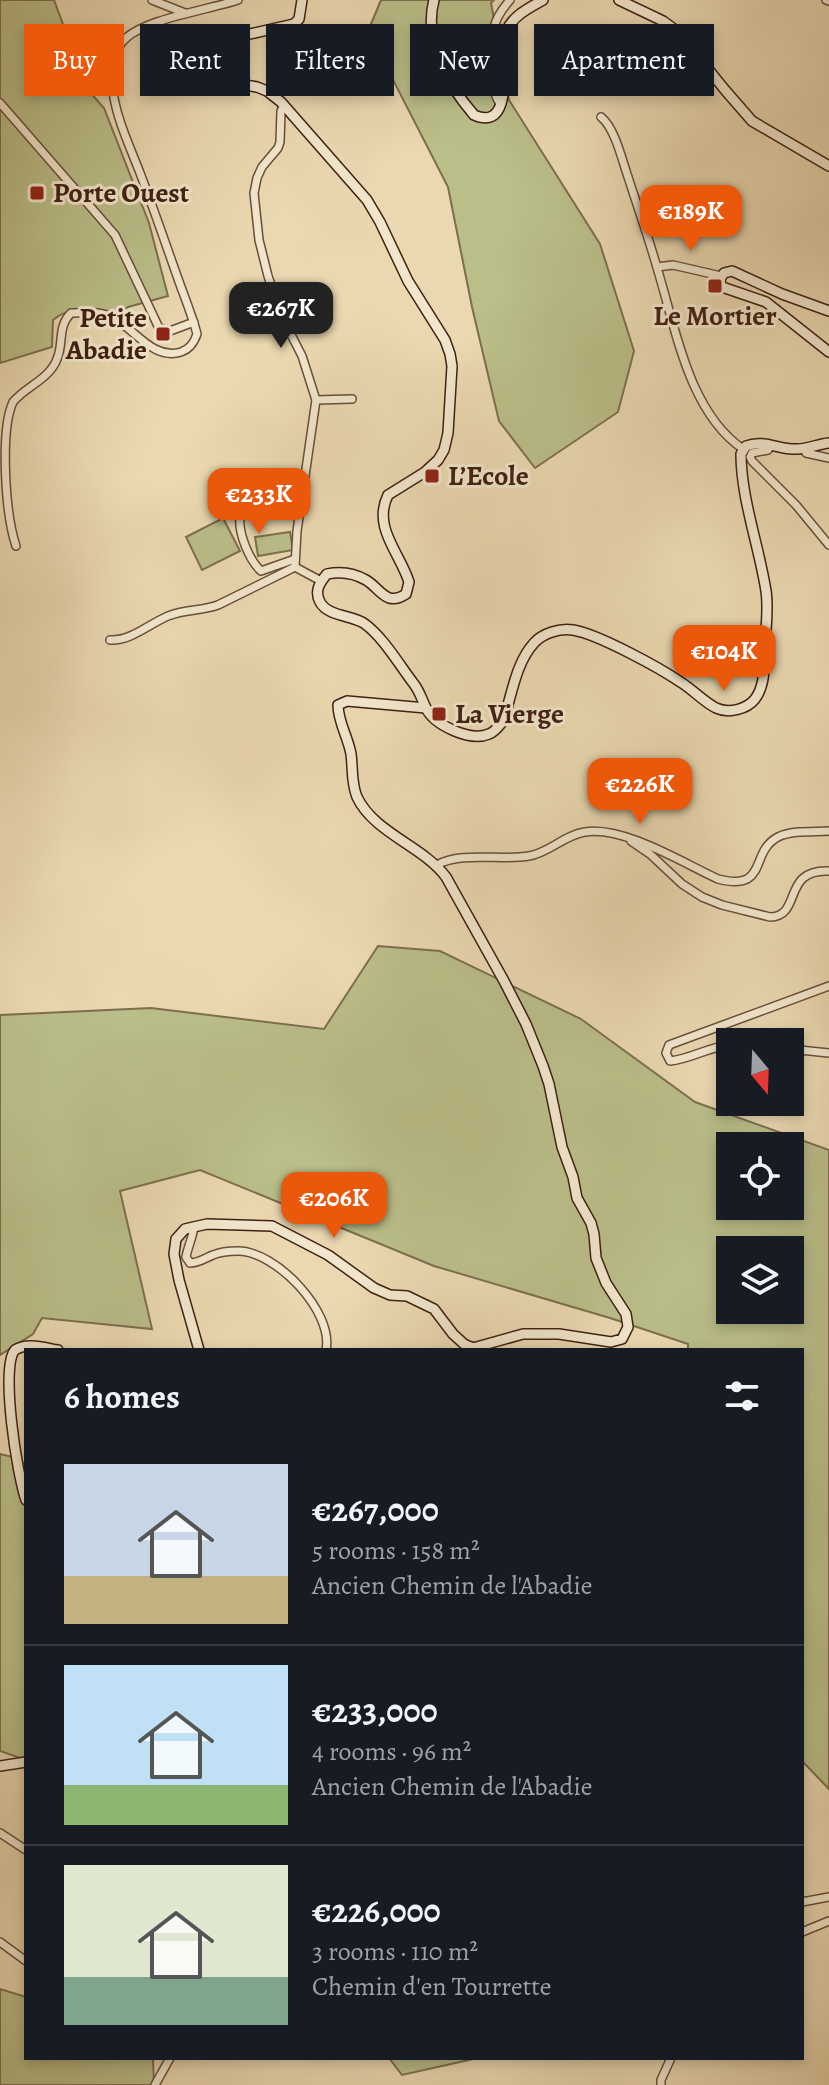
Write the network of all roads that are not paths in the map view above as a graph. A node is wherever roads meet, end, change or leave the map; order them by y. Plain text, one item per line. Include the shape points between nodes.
1 (152, 0) edge
2 (238, 0) edge
3 (302, 0) edge
4 (434, 0) edge
5 (510, 0) edge
6 (543, 0) edge
7 (619, 0) edge
8 (187, 14) junction
9 (0, 103) edge
10 (284, 105) junction
11 (501, 105) junction
12 (601, 117) dead end
13 (829, 166) edge
14 (657, 267) junction
15 (721, 276) junction
16 (829, 311) edge
17 (194, 322) junction
18 (829, 352) edge
19 (352, 399) dead end
20 (316, 400) junction
21 (829, 443) edge
22 (771, 445) junction
23 (804, 448) junction
24 (743, 449) junction
25 (829, 458) edge
26 (246, 489) dead end
27 (829, 545) edge
28 (16, 546) dead end
29 (295, 563) junction
30 (321, 581) junction
31 (110, 640) dead end
32 (426, 708) junction
33 (829, 831) edge
34 (628, 838) junction
35 (437, 865) junction
36 (829, 871) edge
37 (829, 986) edge
38 (716, 1046) edge
39 (804, 1050) edge
40 (829, 1053) edge
41 (194, 1226) junction
42 (46, 1348) edge
43 (198, 1348) edge
44 (328, 1348) edge
45 (24, 1495) edge
46 (24, 1762) edge
47 (0, 1766) edge
48 (0, 1833) edge
49 (24, 1849) edge
50 (829, 1897) edge
51 (804, 1902) edge
52 (829, 1921) edge
53 (804, 1931) edge
54 (0, 1942) edge
55 (24, 1960) edge
56 (169, 2060) edge
57 (670, 2060) edge
58 (155, 2085) edge
59 (661, 2085) edge

1 - 8 street
2 - 8 street
3 - 10 street via 294,24 194,46 181,59 191,75 257,87
4 - 11 street via 432,31 451,83 479,118 490,117
5 - 11 street via 498,16 492,44 493,91
6 - 11 street via 523,11 506,32
7 - 13 street via 678,32 752,121
8 - 17 street via 125,39 111,71 121,124
9 - 17 street via 109,227 159,328 170,331
10 - 20 street via 278,148 257,178 255,211 268,276
10 - 30 street via 367,200 445,340 452,366 444,450 425,472 393,490 385,501 383,524 409,582 406,594 387,597 367,581 338,571
12 - 14 street via 622,158
14 - 15 street via 673,265
14 - 24 street via 682,353 707,413
15 - 16 street via 732,271
15 - 18 street via 725,288 766,302
17 - 28 street via 193,344 171,353 158,351 107,314 71,313 64,320 57,359 14,400 5,416 4,501
19 - 20 street
20 - 29 street
21 - 23 street
22 - 23 street
22 - 24 street via 753,443
22 - 27 street via 752,453 752,461
23 - 25 street
24 - 32 street via 747,501 767,598 764,671 755,699 741,709 716,708 629,653 586,634 562,630 543,636 522,660 497,729 479,736 456,732
26 - 29 street via 239,519 254,564 261,571
29 - 30 street
29 - 31 street via 218,605 170,615 125,639
30 - 32 street via 317,594 323,607 374,632
32 - 35 street via 347,701 338,705 338,714 351,752 357,797 375,820
33 - 34 street via 776,838 763,850 755,873 730,882
34 - 35 street via 582,832 528,856 450,859
34 - 36 street via 702,897 770,917 785,912 807,875
35 - 41 street via 504,981 543,1066 601,1272 626,1314 628,1327 622,1339 523,1334 473,1348 453,1334 434,1309 374,1288 328,1255 272,1226
37 - 38 street via 669,1045 666,1053 670,1061 679,1060
39 - 40 street
41 - 43 street via 176,1239 174,1254
41 - 44 street via 186,1257 190,1263 240,1251 263,1257 304,1291 326,1333
42 - 45 street via 20,1347 6,1359 9,1437
46 - 47 street
48 - 49 street
50 - 51 street
52 - 53 street
54 - 55 street
56 - 58 street
57 - 59 street

